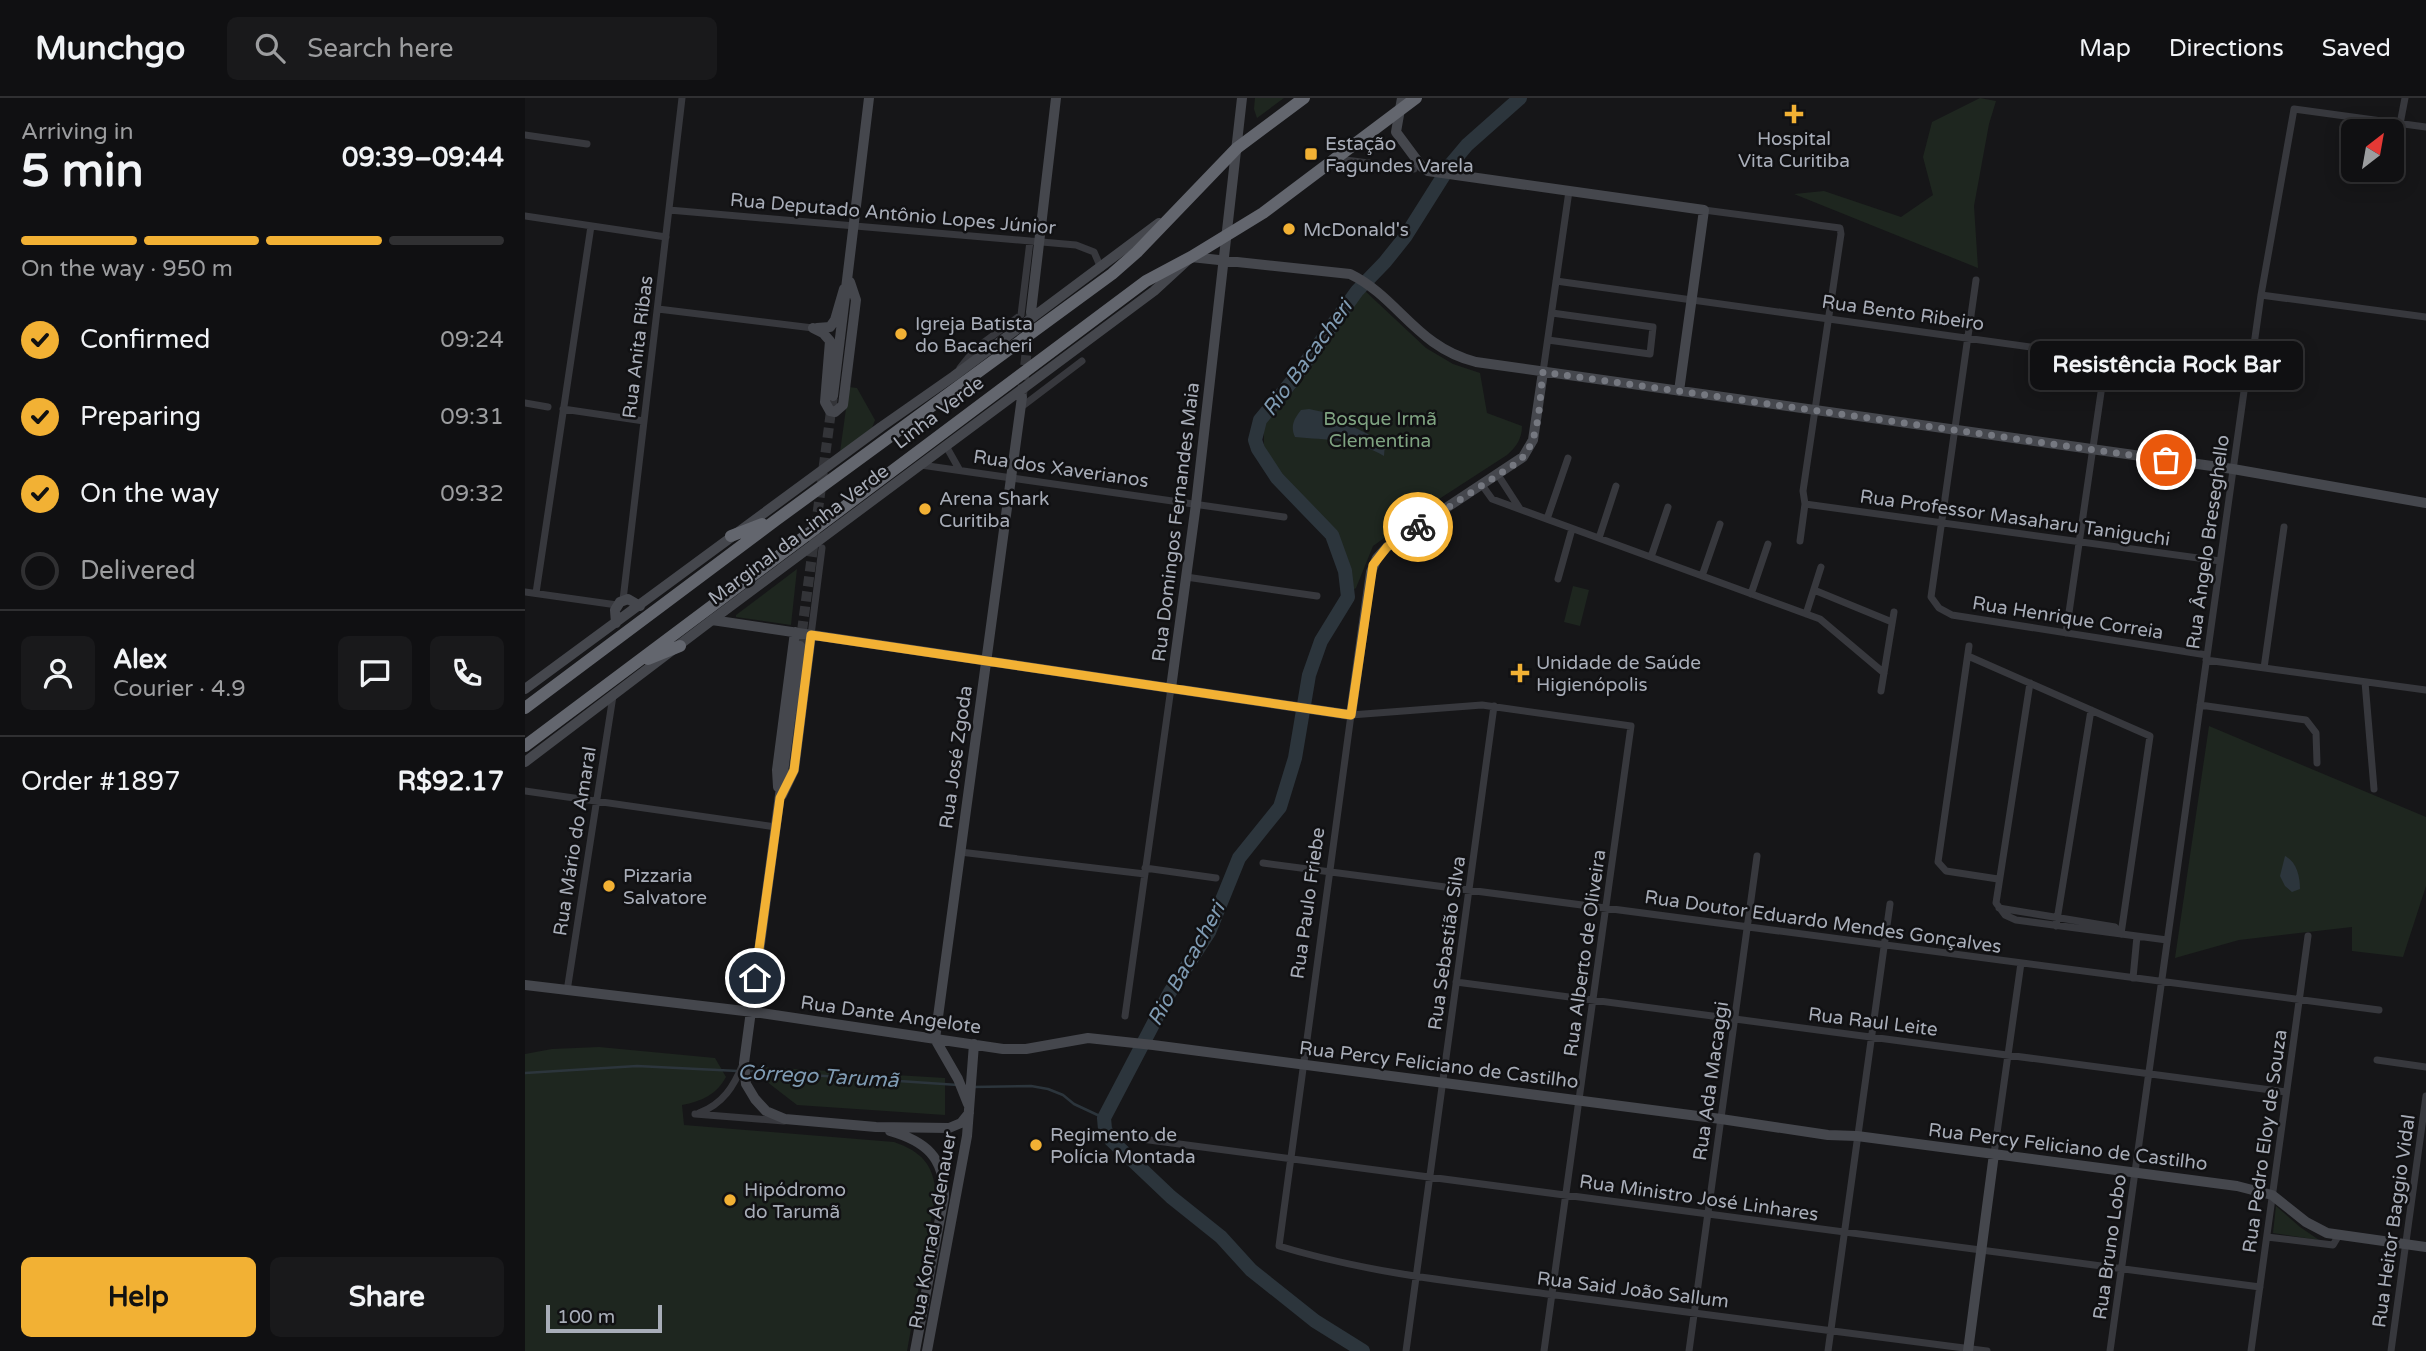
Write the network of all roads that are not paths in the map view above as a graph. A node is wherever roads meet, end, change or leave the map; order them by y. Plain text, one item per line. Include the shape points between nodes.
1 (682, 98) edge
2 (869, 98) edge
3 (1056, 98) edge
4 (1243, 98) edge
5 (1304, 98) edge
6 (1402, 98) edge
7 (1416, 98) edge
8 (2405, 98) edge
9 (1399, 112) junction
10 (2365, 119) edge
11 (2401, 119) edge
12 (2405, 125) edge
13 (2426, 127) edge
14 (525, 135) edge
15 (587, 144) dead end
16 (1237, 148) junction
17 (1338, 159) junction
18 (1414, 169) dead end
19 (1569, 191) junction
20 (1187, 201) junction
21 (669, 210) junction
22 (1704, 211) junction
23 (525, 216) edge
24 (590, 226) junction
25 (855, 226) junction
26 (1227, 236) junction
27 (666, 237) junction
28 (1035, 241) junction
29 (1191, 257) junction
30 (1224, 260) junction
31 (1101, 268) junction
32 (849, 279) junction
33 (1556, 281) junction
34 (1976, 281) dead end
35 (2261, 295) junction
36 (1692, 300) junction
37 (658, 309) junction
38 (1031, 312) tunnel mouth
39 (1552, 313) junction
40 (2426, 317) edge
41 (1829, 319) junction
42 (813, 328) junction
43 (1968, 338) junction
44 (1548, 340) junction
45 (2106, 358) junction
46 (1082, 361) dead end
47 (1543, 372) junction
48 (954, 376) junction
49 (2246, 377) junction
50 (1679, 391) junction
51 (834, 396) tunnel mouth
52 (1021, 402) joint
53 (525, 403) edge
54 (548, 407) dead end
55 (563, 409) junction
56 (1815, 410) junction
57 (644, 421) junction
58 (1955, 430) junction
59 (946, 446) junction
60 (2093, 449) junction
61 (1568, 458) dead end
62 (921, 465) junction
63 (959, 469) junction
64 (2233, 469) junction
65 (1498, 475) junction
66 (1011, 477) junction
67 (1482, 485) junction
68 (1616, 486) dead end
69 (2426, 503) edge
70 (1196, 504) junction
71 (1805, 504) junction
72 (1668, 507) dead end
73 (1521, 510) junction
74 (1284, 517) dead end
75 (1546, 519) junction
76 (776, 520) junction
77 (1942, 523) junction
78 (1720, 524) dead end
79 (2284, 527) dead end
80 (1572, 528) junction
81 (731, 536) junction
82 (1599, 538) junction
83 (1800, 541) dead end
84 (2079, 542) junction
85 (1768, 544) dead end
86 (822, 548) dead end
87 (1651, 557) junction
88 (2220, 561) junction
89 (1821, 567) dead end
90 (1702, 576) junction
91 (1186, 577) junction
92 (1558, 579) dead end
93 (1814, 590) junction
94 (525, 592) edge
95 (536, 593) junction
96 (1751, 594) junction
97 (1317, 596) dead end
98 (620, 603) junction
99 (640, 606) junction
100 (1893, 612) dead end
101 (1806, 614) junction
102 (712, 620) junction
103 (1892, 622) junction
104 (616, 623) junction
105 (795, 632) junction
106 (2066, 633) junction
107 (811, 635) junction
108 (680, 646) junction
109 (800, 646) tunnel mouth
110 (1969, 646) dead end
111 (1968, 656) junction
112 (2207, 658) junction
113 (986, 661) junction
114 (628, 668) junction
115 (2264, 668) junction
116 (1884, 673) junction
117 (2365, 681) junction
118 (2030, 683) junction
119 (1171, 688) junction
120 (525, 689) edge
121 (2426, 690) edge
122 (1881, 691) dead end
123 (613, 696) junction
124 (2200, 705) junction
125 (1494, 706) junction
126 (525, 708) edge
127 (2091, 710) junction
128 (1351, 715) junction
129 (525, 746) edge
130 (525, 762) edge
131 (2317, 763) dead end
132 (2374, 789) dead end
133 (525, 791) edge
134 (780, 798) junction
135 (597, 802) junction
136 (776, 827) junction
137 (960, 852) junction
138 (1757, 856) dead end
139 (1263, 863) dead end
140 (1145, 871) junction
141 (1329, 871) junction
142 (1216, 878) dead end
143 (1998, 879) junction
144 (1469, 890) junction
145 (1889, 904) dead end
146 (1606, 908) junction
147 (2057, 923) junction
148 (1747, 927) junction
149 (2121, 933) junction
150 (2137, 936) junction
151 (2308, 936) dead end
152 (2167, 940) junction
153 (1884, 945) junction
154 (2021, 963) junction
155 (2133, 978) junction
156 (1456, 982) junction
157 (2162, 982) junction
158 (525, 985) edge
159 (567, 991) junction
160 (1593, 1000) junction
161 (2299, 1000) junction
162 (2379, 1010) dead end
163 (751, 1012) junction
164 (1125, 1016) dead end
165 (1735, 1019) junction
166 (1871, 1037) junction
167 (935, 1039) junction
168 (974, 1045) junction
169 (1153, 1045) joint
170 (2008, 1055) junction
171 (2378, 1060) dead end
172 (1303, 1064) junction
173 (2426, 1067) edge
174 (2149, 1073) junction
175 (741, 1077) junction
176 (1443, 1082) junction
177 (2286, 1092) junction
178 (967, 1094) junction
179 (2426, 1096) edge
180 (1579, 1100) junction
181 (969, 1111) junction
182 (1721, 1119) junction
183 (795, 1122) junction
184 (876, 1127) junction
185 (1857, 1136) junction
186 (1133, 1138) dead end
187 (1994, 1154) junction
188 (1290, 1159) junction
189 (2135, 1173) junction
190 (1430, 1177) junction
191 (1566, 1195) junction
192 (2272, 1195) junction
193 (1708, 1214) junction
194 (1844, 1232) junction
195 (2339, 1235) junction
196 (2267, 1237) junction
197 (2406, 1244) junction
198 (1279, 1246) joint
199 (2426, 1247) edge
200 (1981, 1251) junction
201 (2122, 1269) junction
202 (1416, 1277) junction
203 (2260, 1287) junction
204 (1552, 1294) junction
205 (1695, 1313) junction
206 (1831, 1331) junction
207 (1968, 1350) edge
208 (915, 1351) edge
209 (927, 1351) edge
210 (1406, 1351) edge
211 (1545, 1351) edge
212 (1689, 1351) edge
213 (1828, 1351) edge
214 (1987, 1351) edge
215 (2110, 1351) edge
216 (2251, 1351) edge
217 (2391, 1351) edge

1 - 21 street, Rua Anita Ribas
2 - 25 main road
3 - 28 main road
4 - 16 main road, Rua Domingos Fernandes Maia
5 - 16 highway, Linha Verde
6 - 9 main road
7 - 9 highway, Linha Verde
8 - 11 street
9 - 17 highway, Linha Verde
9 - 19 main road via 1398,135 1422,167 1437,173
10 - 35 street, Rua Ângelo Breseghello via 2294,109
12 - 13 street
14 - 15 street
16 - 20 highway, Linha Verde
16 - 26 main road, Rua Domingos Fernandes Maia
17 - 18 street
17 - 26 highway, Linha Verde
19 - 22 main road
19 - 33 street
20 - 31 main road, Marginal da Linha Verde
20 - 76 highway, Linha Verde via 1112,274
21 - 25 street, Rua Deputado Antônio Lopes Júnior
21 - 27 street, Rua Anita Ribas
22 - 36 main road
22 - 41 street via 1840,228
23 - 24 street
24 - 27 street
24 - 55 street
25 - 28 street, Rua Deputado Antônio Lopes Júnior
25 - 32 main road
26 - 29 highway, Linha Verde
26 - 30 main road, Rua Domingos Fernandes Maia
27 - 37 street, Rua Anita Ribas
28 - 31 street, Rua Deputado Antônio Lopes Júnior via 1089,248
28 - 38 main road
28 - 48 street via 1021,315 976,348
29 - 30 main road
29 - 59 main road, Marginal da Linha Verde via 1154,291
29 - 114 highway, Linha Verde via 1146,281
30 - 47 main road via 1350,274 1371,287 1424,336 1455,355
30 - 70 main road, Rua Domingos Fernandes Maia
31 - 48 main road, Marginal da Linha Verde
32 - 42 main road via 830,327
32 - 42 main road via 856,300 843,405 835,412 825,402 830,341
32 - 51 main road
33 - 36 street, Rua Bento Ribeiro
33 - 39 street
34 - 43 street
35 - 40 street
35 - 49 street, Rua Ângelo Breseghello via 2252,366
36 - 41 street, Rua Bento Ribeiro
36 - 50 main road
37 - 42 street
37 - 57 street, Rua Anita Ribas
39 - 44 street
39 - 44 street via 1653,327 1650,354
41 - 43 street, Rua Bento Ribeiro
41 - 56 street
43 - 45 street, Rua Bento Ribeiro
43 - 58 street
44 - 47 street
45 - 49 street, Rua Bento Ribeiro
45 - 60 street
46 - 52 street
47 - 50 main road
47 - 65 main road via 1531,446
48 - 81 main road, Marginal da Linha Verde
49 - 64 street, Rua Ângelo Breseghello
50 - 56 main road
52 - 66 main road, Rua José Zgoda
53 - 54 street
55 - 57 street
55 - 95 street
56 - 58 main road
56 - 71 street
57 - 98 street, Rua Anita Ribas
58 - 60 main road
58 - 77 street
59 - 62 main road, Marginal da Linha Verde
59 - 63 street, Rua dos Xaverianos
60 - 64 main road
60 - 84 street
61 - 75 street
62 - 63 street, Rua dos Xaverianos
62 - 102 main road, Marginal da Linha Verde
63 - 66 street, Rua dos Xaverianos
64 - 69 main road
64 - 88 street, Rua Ângelo Breseghello
65 - 67 main road
65 - 73 street
66 - 70 street, Rua dos Xaverianos
66 - 113 main road, Rua José Zgoda
67 - 73 street via 1492,499
67 - 128 main road, Rua Paulo Friebe via 1387,547 1373,565
68 - 82 street
70 - 74 street, Rua dos Xaverianos
70 - 91 main road, Rua Domingos Fernandes Maia
71 - 77 street, Rua Professor Masaharu Taniguchi
71 - 83 street
72 - 87 street
73 - 75 street
75 - 80 street
76 - 81 highway
76 - 126 highway, Linha Verde
77 - 84 street, Rua Professor Masaharu Taniguchi
77 - 106 street, Rua Henrique Correia via 1931,597 1939,608 1952,615
78 - 90 street
79 - 115 street
80 - 82 street
80 - 92 street
81 - 99 main road, Marginal da Linha Verde
82 - 87 street
84 - 88 street, Rua Professor Masaharu Taniguchi
84 - 106 street
85 - 96 street
86 - 107 street
87 - 90 street
88 - 112 street, Rua Ângelo Breseghello
89 - 93 street
90 - 96 street
91 - 97 street
91 - 119 main road, Rua Domingos Fernandes Maia
93 - 101 street
93 - 103 street
94 - 95 street
95 - 98 street
96 - 101 street
98 - 99 main road via 633,601
98 - 104 main road
99 - 104 main road, Marginal da Linha Verde
100 - 103 street
101 - 116 street via 1820,619
102 - 105 main road
102 - 108 main road, Marginal da Linha Verde
103 - 116 street
104 - 120 main road, Marginal da Linha Verde
105 - 107 main road
105 - 134 main road via 776,770
106 - 112 street, Rua Henrique Correia
107 - 113 main road
107 - 134 main road via 794,770
108 - 114 highway
108 - 123 main road, Marginal da Linha Verde
109 - 134 main road
110 - 111 street
111 - 118 street
111 - 143 street via 1938,862 1946,871
112 - 115 street, Rua Henrique Correia
112 - 124 street, Rua Ângelo Breseghello
113 - 119 main road
113 - 137 main road, Rua José Zgoda
114 - 129 highway, Linha Verde
115 - 117 street, Rua Henrique Correia
116 - 122 street
117 - 121 street, Rua Henrique Correia
117 - 132 street
118 - 127 street
118 - 143 street
119 - 128 main road
119 - 140 street, Rua Domingos Fernandes Maia
123 - 130 main road, Marginal da Linha Verde
123 - 135 street, Rua Mário do Amaral
124 - 131 street via 2306,720 2316,733
124 - 152 street, Rua Ângelo Breseghello
125 - 128 street
125 - 144 street, Rua Sebastião Silva
125 - 146 street, Rua Alberto de Oliveira via 1631,726
127 - 147 street
127 - 149 street via 2151,740
128 - 141 street, Rua Paulo Friebe
133 - 135 street
134 - 136 main road
135 - 136 street
135 - 159 street, Rua Mário do Amaral
136 - 163 main road
137 - 140 street
137 - 167 main road, Rua José Zgoda
138 - 148 street, Rua Ada Macaggi
139 - 141 street, Rua Doutor Eduardo Mendes Gonçalves
140 - 142 street
140 - 164 street, Rua Domingos Fernandes Maia
141 - 144 street, Rua Doutor Eduardo Mendes Gonçalves
141 - 172 street, Rua Paulo Friebe
143 - 147 street via 1999,908
144 - 146 street, Rua Doutor Eduardo Mendes Gonçalves
144 - 156 street, Rua Sebastião Silva
145 - 153 street
146 - 148 street, Rua Doutor Eduardo Mendes Gonçalves
146 - 160 street, Rua Alberto de Oliveira
147 - 149 street via 2115,927
148 - 153 street, Rua Doutor Eduardo Mendes Gonçalves
148 - 165 street, Rua Ada Macaggi
149 - 150 street
150 - 152 street
150 - 155 street
151 - 161 street, Rua Pedro Eloy de Souza
152 - 157 street, Rua Ângelo Breseghello
153 - 154 street, Rua Doutor Eduardo Mendes Gonçalves
153 - 166 street
154 - 155 street, Rua Doutor Eduardo Mendes Gonçalves
154 - 170 street
155 - 157 street, Rua Doutor Eduardo Mendes Gonçalves
156 - 160 street, Rua Raul Leite
156 - 176 street, Rua Sebastião Silva
157 - 161 street, Rua Doutor Eduardo Mendes Gonçalves
157 - 174 street, Rua Bruno Lobo
158 - 159 main road, Rua Dante Angelote
159 - 163 main road, Rua Dante Angelote
160 - 165 street, Rua Raul Leite
160 - 180 street, Rua Alberto de Oliveira
161 - 162 street, Rua Doutor Eduardo Mendes Gonçalves
161 - 177 street, Rua Pedro Eloy de Souza
163 - 167 main road, Rua Dante Angelote
163 - 175 main road
165 - 166 street, Rua Raul Leite
165 - 182 street, Rua Ada Macaggi
166 - 170 street, Rua Raul Leite
166 - 185 street
167 - 168 main road, Rua Dante Angelote
167 - 178 main road, Rua Konrad Adenauer
168 - 169 main road, Rua Dante Angelote via 1014,1049 1088,1038
168 - 178 main road
169 - 172 main road, Rua Percy Feliciano de Castilho
170 - 174 street, Rua Raul Leite
170 - 187 street
171 - 173 street
172 - 176 main road, Rua Percy Feliciano de Castilho
172 - 188 street, Rua Paulo Friebe
174 - 177 street, Rua Raul Leite
174 - 189 street, Rua Bruno Lobo
175 - 183 main road via 760,1105
175 - 183 street via 721,1100 695,1114
176 - 180 main road, Rua Percy Feliciano de Castilho
176 - 190 street, Rua Sebastião Silva
177 - 192 street, Rua Pedro Eloy de Souza
178 - 181 main road, Rua Konrad Adenauer
179 - 197 street, Rua Heitor Baggio Vidal
180 - 182 main road, Rua Percy Feliciano de Castilho
180 - 191 street, Rua Alberto de Oliveira
181 - 184 main road via 961,1124 949,1128
181 - 209 main road, Rua Konrad Adenauer
182 - 185 main road, Rua Percy Feliciano de Castilho via 1750,1119
182 - 193 street, Rua Ada Macaggi
183 - 184 main road
184 - 208 main road, Rua Konrad Adenauer via 925,1146 944,1178
185 - 187 main road, Rua Percy Feliciano de Castilho
185 - 194 street
186 - 188 street, Rua Ministro José Linhares
187 - 189 main road, Rua Percy Feliciano de Castilho
187 - 200 main road
188 - 190 street, Rua Ministro José Linhares
188 - 198 street, Rua Paulo Friebe
189 - 192 main road, Rua Percy Feliciano de Castilho
189 - 201 street, Rua Bruno Lobo
190 - 191 street, Rua Ministro José Linhares
190 - 202 street, Rua Sebastião Silva
191 - 193 street, Rua Ministro José Linhares
191 - 204 street, Rua Alberto de Oliveira
192 - 195 main road via 2314,1227
192 - 196 street, Rua Pedro Eloy de Souza
193 - 194 street, Rua Ministro José Linhares
193 - 205 street, Rua Ada Macaggi
194 - 200 street, Rua Ministro José Linhares
194 - 206 street
195 - 196 street via 2333,1245
195 - 197 main road
196 - 203 street, Rua Pedro Eloy de Souza
197 - 199 main road
197 - 217 street, Rua Heitor Baggio Vidal
198 - 202 street, Rua Said João Sallum
200 - 201 street, Rua Ministro José Linhares
200 - 207 main road
201 - 203 street, Rua Ministro José Linhares
201 - 215 street, Rua Bruno Lobo
202 - 204 street, Rua Said João Sallum
202 - 210 street, Rua Sebastião Silva
203 - 216 street, Rua Pedro Eloy de Souza
204 - 205 street, Rua Said João Sallum
204 - 211 street, Rua Alberto de Oliveira
205 - 206 street, Rua Said João Sallum
205 - 212 street, Rua Ada Macaggi
206 - 207 street, Rua Said João Sallum
206 - 213 street
207 - 214 street, Rua Said João Sallum

